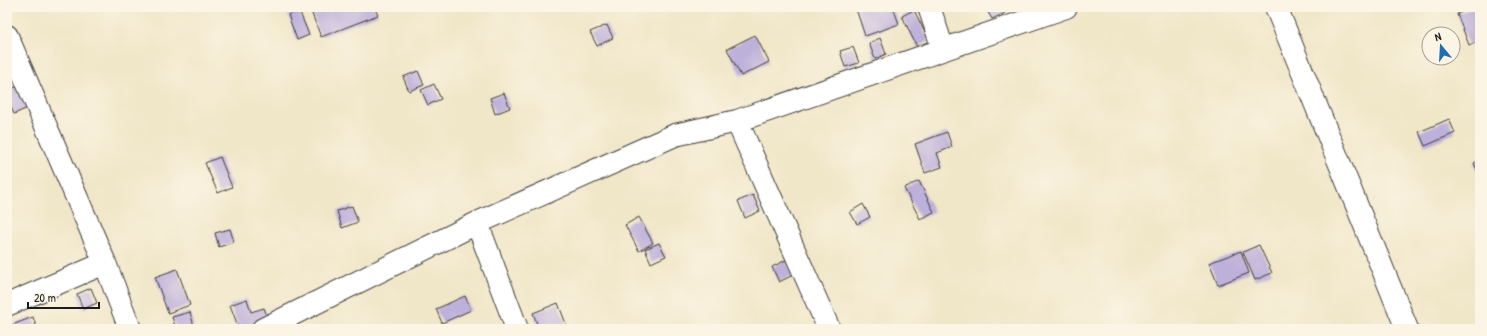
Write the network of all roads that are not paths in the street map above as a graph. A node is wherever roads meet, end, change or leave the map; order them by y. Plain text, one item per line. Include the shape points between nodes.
1 (929, 7) edge
2 (1066, 7) edge
3 (1276, 7) edge
4 (7, 36) edge
5 (943, 50) junction
6 (737, 121) junction
7 (477, 222) junction
8 (105, 263) junction
9 (7, 306) edge
10 (130, 329) edge
11 (263, 329) edge
12 (517, 329) edge
13 (829, 329) edge
14 (1406, 329) edge

1 - 5 street
2 - 5 street
3 - 14 street
4 - 8 street
5 - 6 street
6 - 7 street via 675,135
6 - 13 street
7 - 11 street
7 - 12 street
8 - 9 street
8 - 10 street

